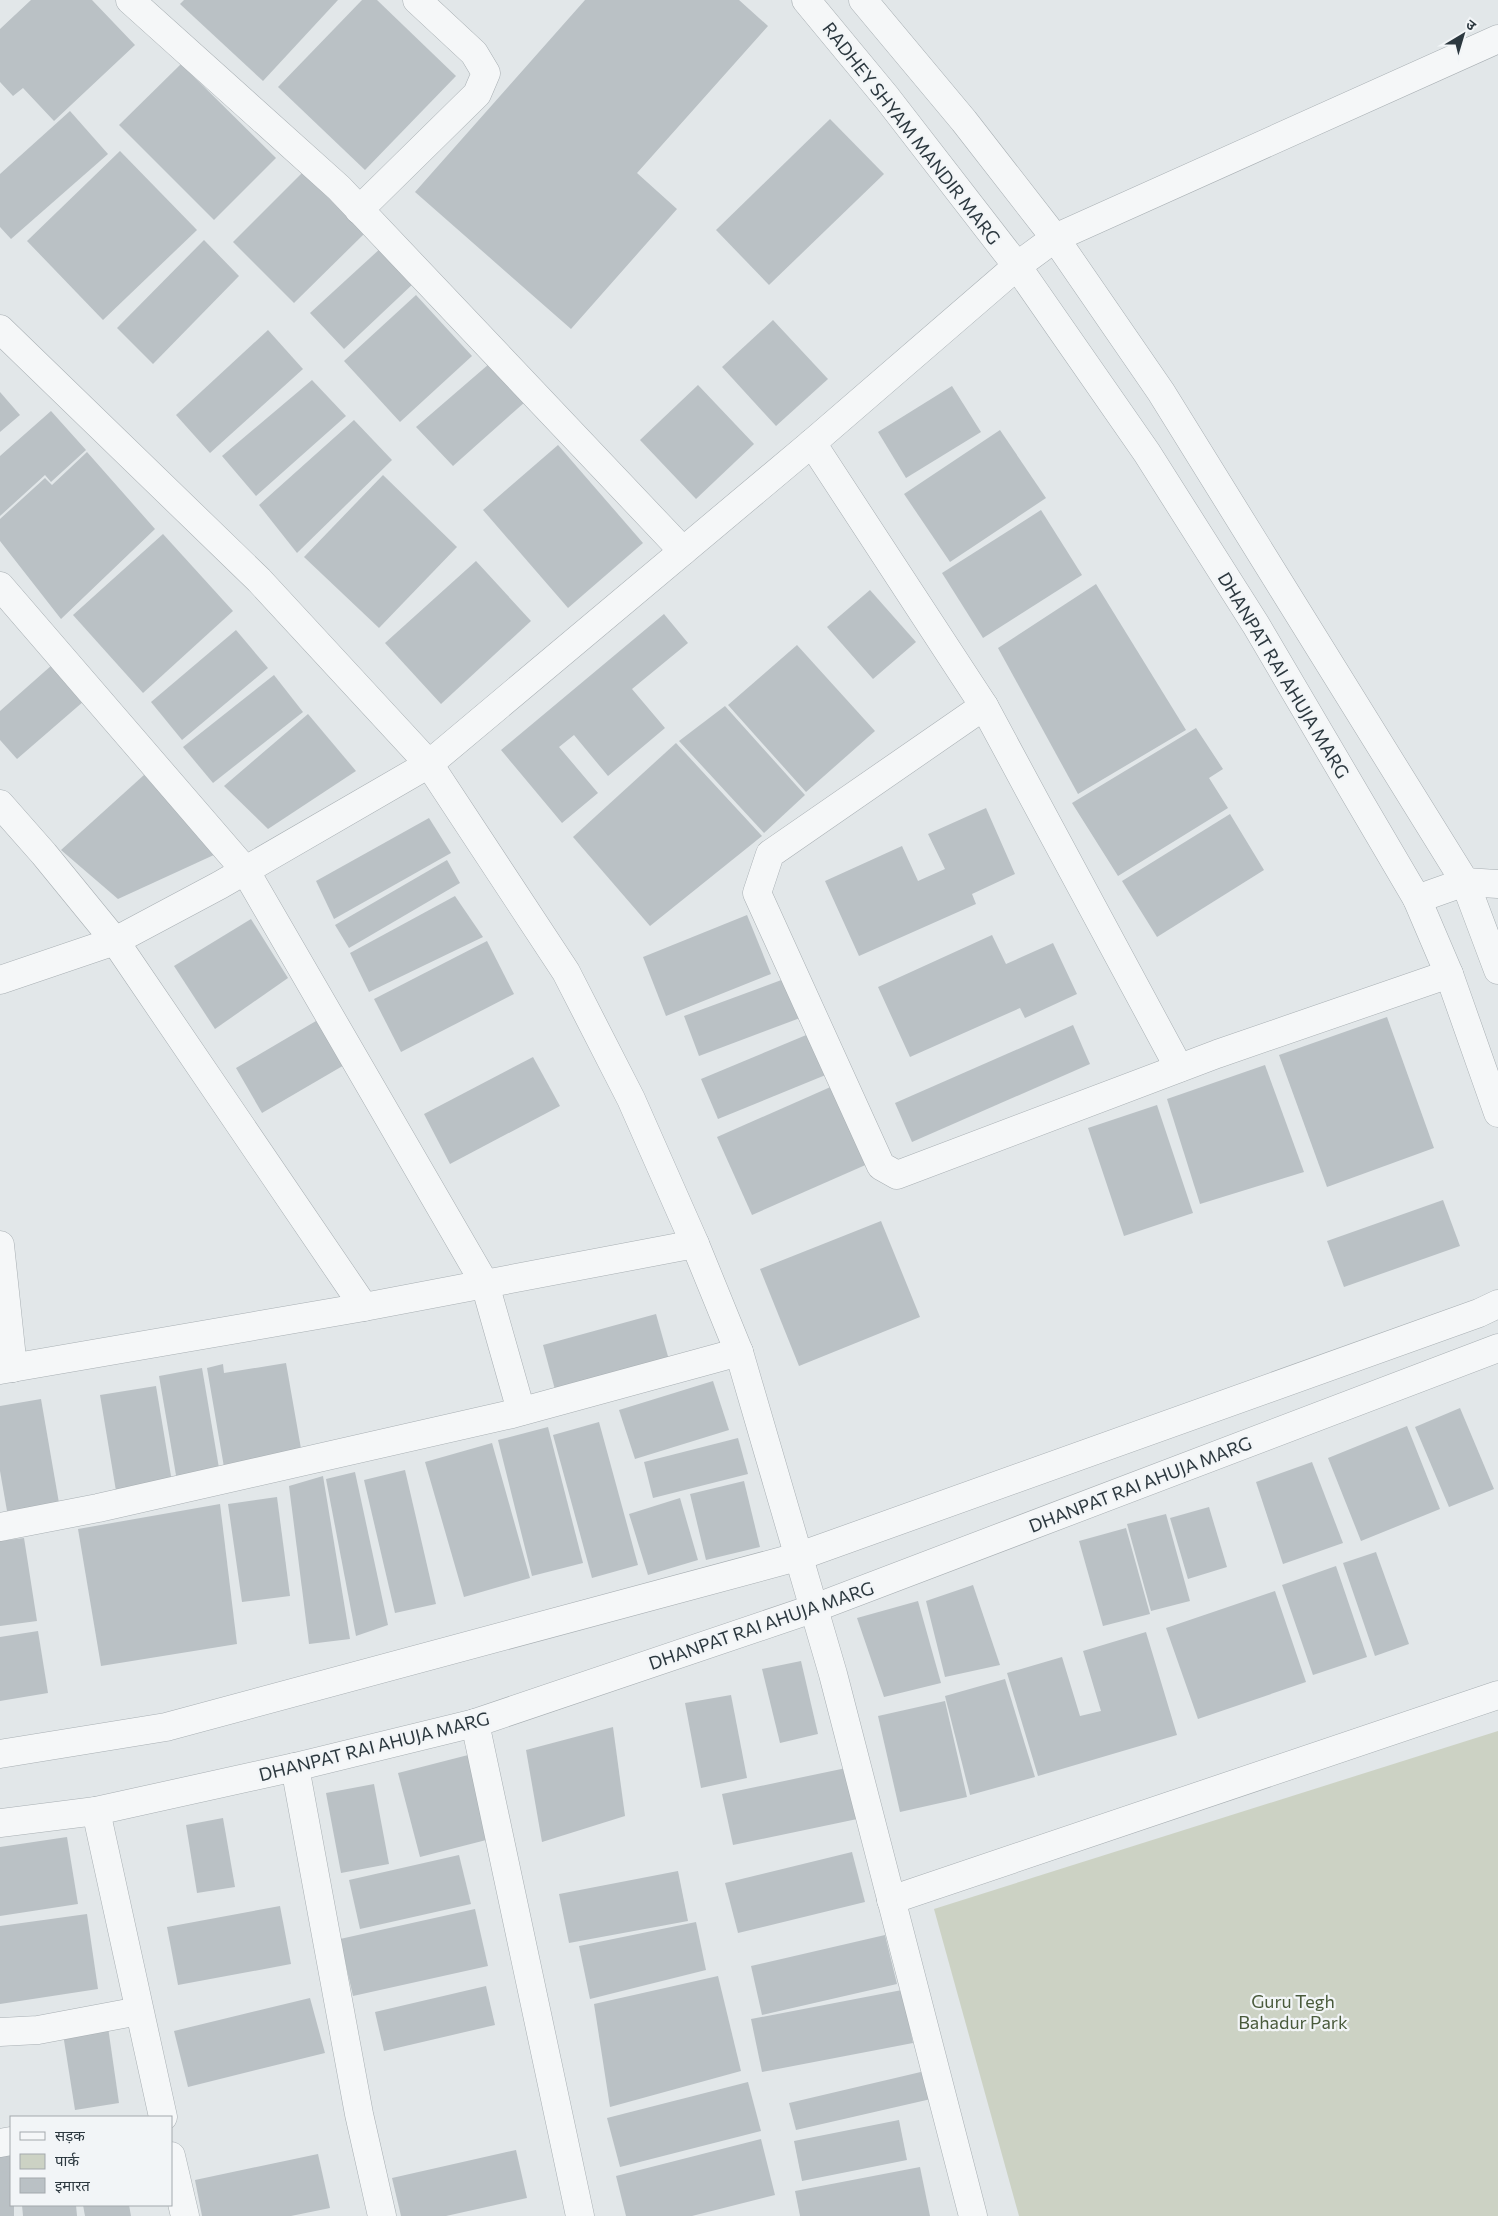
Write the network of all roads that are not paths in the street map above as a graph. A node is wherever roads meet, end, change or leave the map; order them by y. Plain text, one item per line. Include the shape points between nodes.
1 (130, 0) edge
2 (418, 0) edge
3 (806, 0) edge
4 (863, 0) edge
5 (1498, 39) edge
6 (360, 210) junction
7 (1055, 238) junction
8 (1017, 266) junction
9 (0, 329) edge
10 (812, 443) junction
11 (683, 551) junction
12 (0, 586) edge
13 (984, 706) junction
14 (429, 764) junction
15 (0, 804) edge
16 (246, 870) junction
17 (1465, 882) junction
18 (1498, 884) edge
19 (1417, 899) junction
20 (114, 942) junction
21 (1498, 970) edge
22 (1449, 974) junction
23 (0, 980) edge
24 (1179, 1068) junction
25 (1498, 1113) edge
26 (695, 1244) junction
27 (0, 1245) edge
28 (485, 1284) junction
29 (1498, 1304) edge
30 (364, 1307) junction
31 (1498, 1348) edge
32 (739, 1352) junction
33 (6, 1369) edge
34 (521, 1412) junction
35 (0, 1527) edge
36 (797, 1557) junction
37 (812, 1609) junction
38 (1498, 1695) edge
39 (475, 1723) junction
40 (0, 1754) edge
41 (295, 1767) junction
42 (96, 1811) junction
43 (0, 1823) edge
44 (892, 1900) junction
45 (139, 2011) junction
46 (0, 2032) edge
47 (163, 2116) edge
48 (172, 2160) edge
49 (185, 2216) edge
50 (382, 2216) edge
51 (580, 2216) edge
52 (973, 2216) edge

1 - 6 street
2 - 6 street via 474,53 486,73 477,94
3 - 8 street, RADHEY SHYAM MANDIR MARG via 887,98
4 - 7 street via 964,121
5 - 7 street
6 - 11 street
7 - 8 street
7 - 17 street via 1161,392
8 - 10 street
8 - 19 street, DHANPAT RAI AHUJA MARG via 1168,486 1256,625
9 - 14 street via 259,580
10 - 11 street
10 - 13 street
11 - 14 street
12 - 16 street
13 - 24 street
13 - 24 street via 770,854 757,893 881,1166 897,1175
14 - 16 street
14 - 26 street via 566,972 631,1099
15 - 20 street
16 - 20 street
16 - 28 street
17 - 18 street
17 - 19 street
17 - 21 street
19 - 22 street, DHANPAT RAI AHUJA MARG
20 - 23 street
20 - 30 street
22 - 24 street
22 - 25 street, DHANPAT RAI AHUJA MARG
26 - 28 street
26 - 32 street
27 - 33 street
28 - 30 street
28 - 34 street
29 - 36 street
30 - 33 street
31 - 37 street, DHANPAT RAI AHUJA MARG
32 - 34 street
32 - 36 street
34 - 35 street via 98,1508
36 - 37 street
36 - 40 street via 166,1727
37 - 39 street, DHANPAT RAI AHUJA MARG
37 - 44 street via 833,1674
38 - 44 street
39 - 41 street, DHANPAT RAI AHUJA MARG
39 - 51 street
41 - 42 street, DHANPAT RAI AHUJA MARG
41 - 50 street via 359,2114
42 - 43 street, DHANPAT RAI AHUJA MARG
42 - 45 street
44 - 52 street
45 - 46 street via 38,2030
45 - 47 street
48 - 49 street

